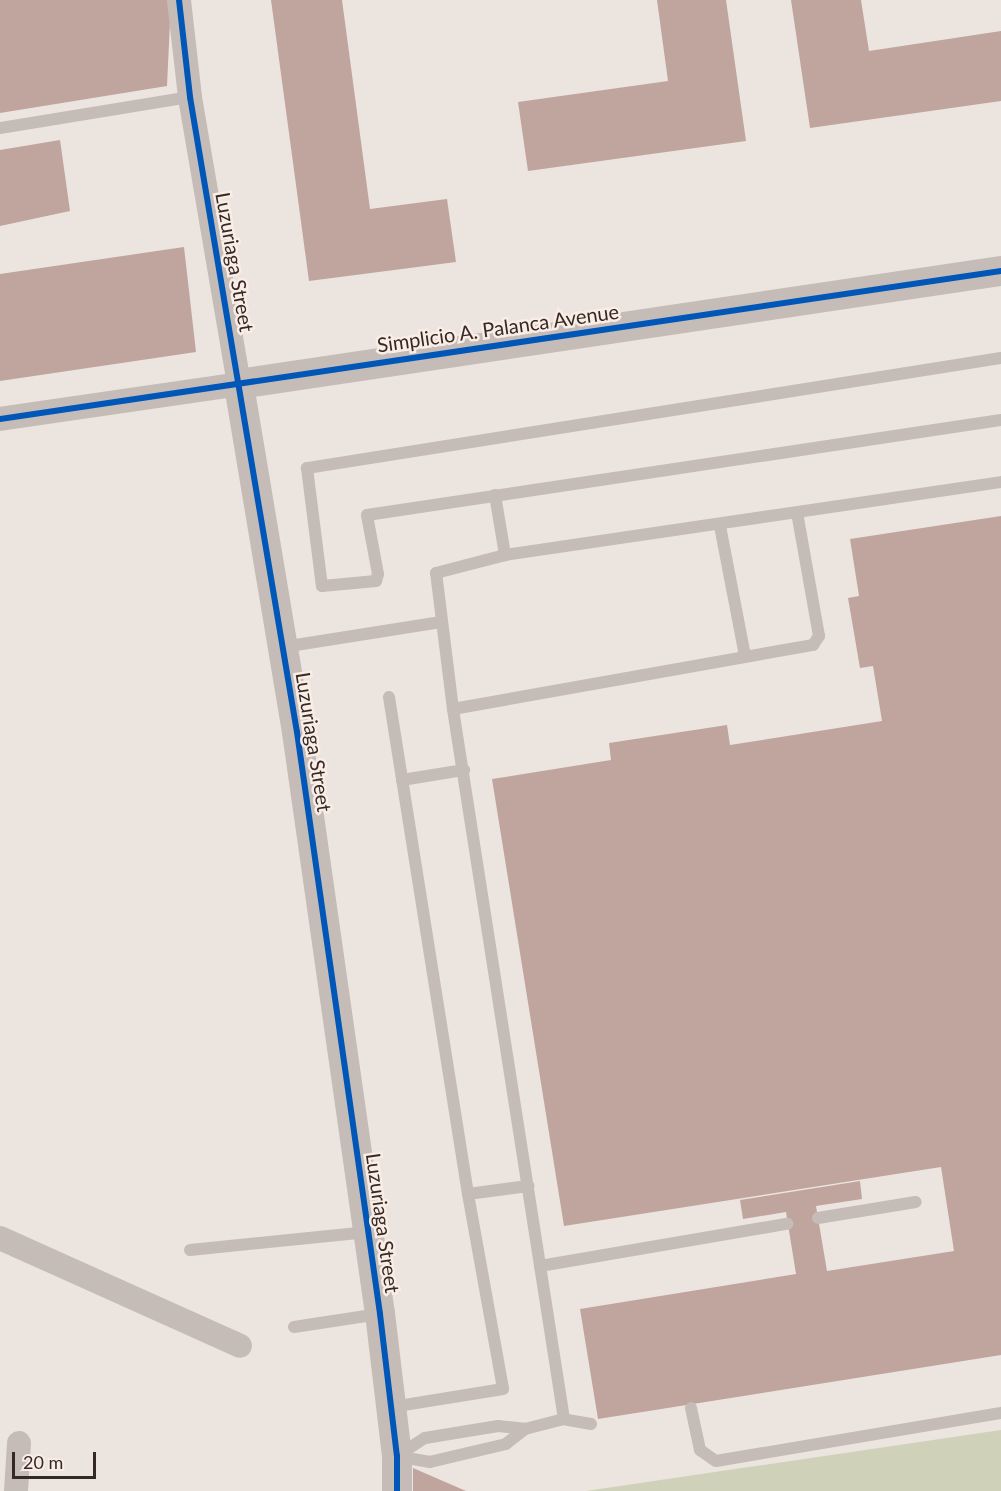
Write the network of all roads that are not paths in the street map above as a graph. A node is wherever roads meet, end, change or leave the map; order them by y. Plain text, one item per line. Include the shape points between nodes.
1 (179, 0) edge
2 (190, 97) junction
3 (0, 128) edge
4 (1001, 271) edge
5 (1001, 358) edge
6 (239, 384) junction
7 (0, 419) edge
8 (1001, 420) edge
9 (1001, 482) edge
10 (495, 495) junction
11 (797, 513) junction
12 (720, 525) junction
13 (505, 555) junction
14 (441, 622) junction
15 (282, 647) junction
16 (745, 656) junction
17 (389, 697) dead end
18 (453, 709) junction
19 (464, 770) junction
20 (402, 780) junction
21 (528, 1186) junction
22 (468, 1194) junction
23 (916, 1202) dead end
24 (818, 1218) dead end
25 (787, 1224) dead end
26 (368, 1232) junction
27 (0, 1238) edge
28 (190, 1250) dead end
29 (540, 1266) junction
30 (380, 1314) junction
31 (294, 1327) dead end
32 (240, 1346) dead end
33 (392, 1407) junction
34 (691, 1408) dead end
35 (1001, 1413) edge
36 (564, 1419) junction
37 (591, 1424) dead end
38 (525, 1429) junction
39 (19, 1443) dead end
40 (397, 1456) junction
41 (16, 1491) edge
42 (397, 1491) edge

1 - 2 street, Luzuriaga Street
2 - 3 lane
2 - 6 street, Luzuriaga Street
4 - 6 street, Simplicio A. Palanca Avenue
5 - 10 lane via 307,468 322,586 376,581 367,515
6 - 7 street, Simplicio A. Palanca Avenue
6 - 15 street, Luzuriaga Street
8 - 10 lane
9 - 11 lane
10 - 13 lane
11 - 12 lane
11 - 16 lane via 818,639 813,645
12 - 13 lane
12 - 16 lane
13 - 14 lane via 436,573
14 - 15 lane
14 - 18 lane
15 - 26 street, Luzuriaga Street
16 - 18 lane
17 - 20 lane
18 - 19 lane
19 - 20 lane
19 - 21 lane
20 - 22 lane
21 - 22 lane
21 - 29 lane
22 - 33 lane via 503,1389
23 - 24 lane
25 - 29 lane
26 - 28 lane
26 - 30 street, Luzuriaga Street
27 - 32 street
29 - 36 lane
30 - 31 lane
30 - 33 street, Luzuriaga Street
33 - 40 street, Luzuriaga Street
34 - 35 lane via 700,1450 716,1461
36 - 37 lane
36 - 38 lane
38 - 40 lane via 498,1425 425,1438
38 - 40 lane via 506,1444 430,1462
39 - 41 street
40 - 42 street, Luzuriaga Street

